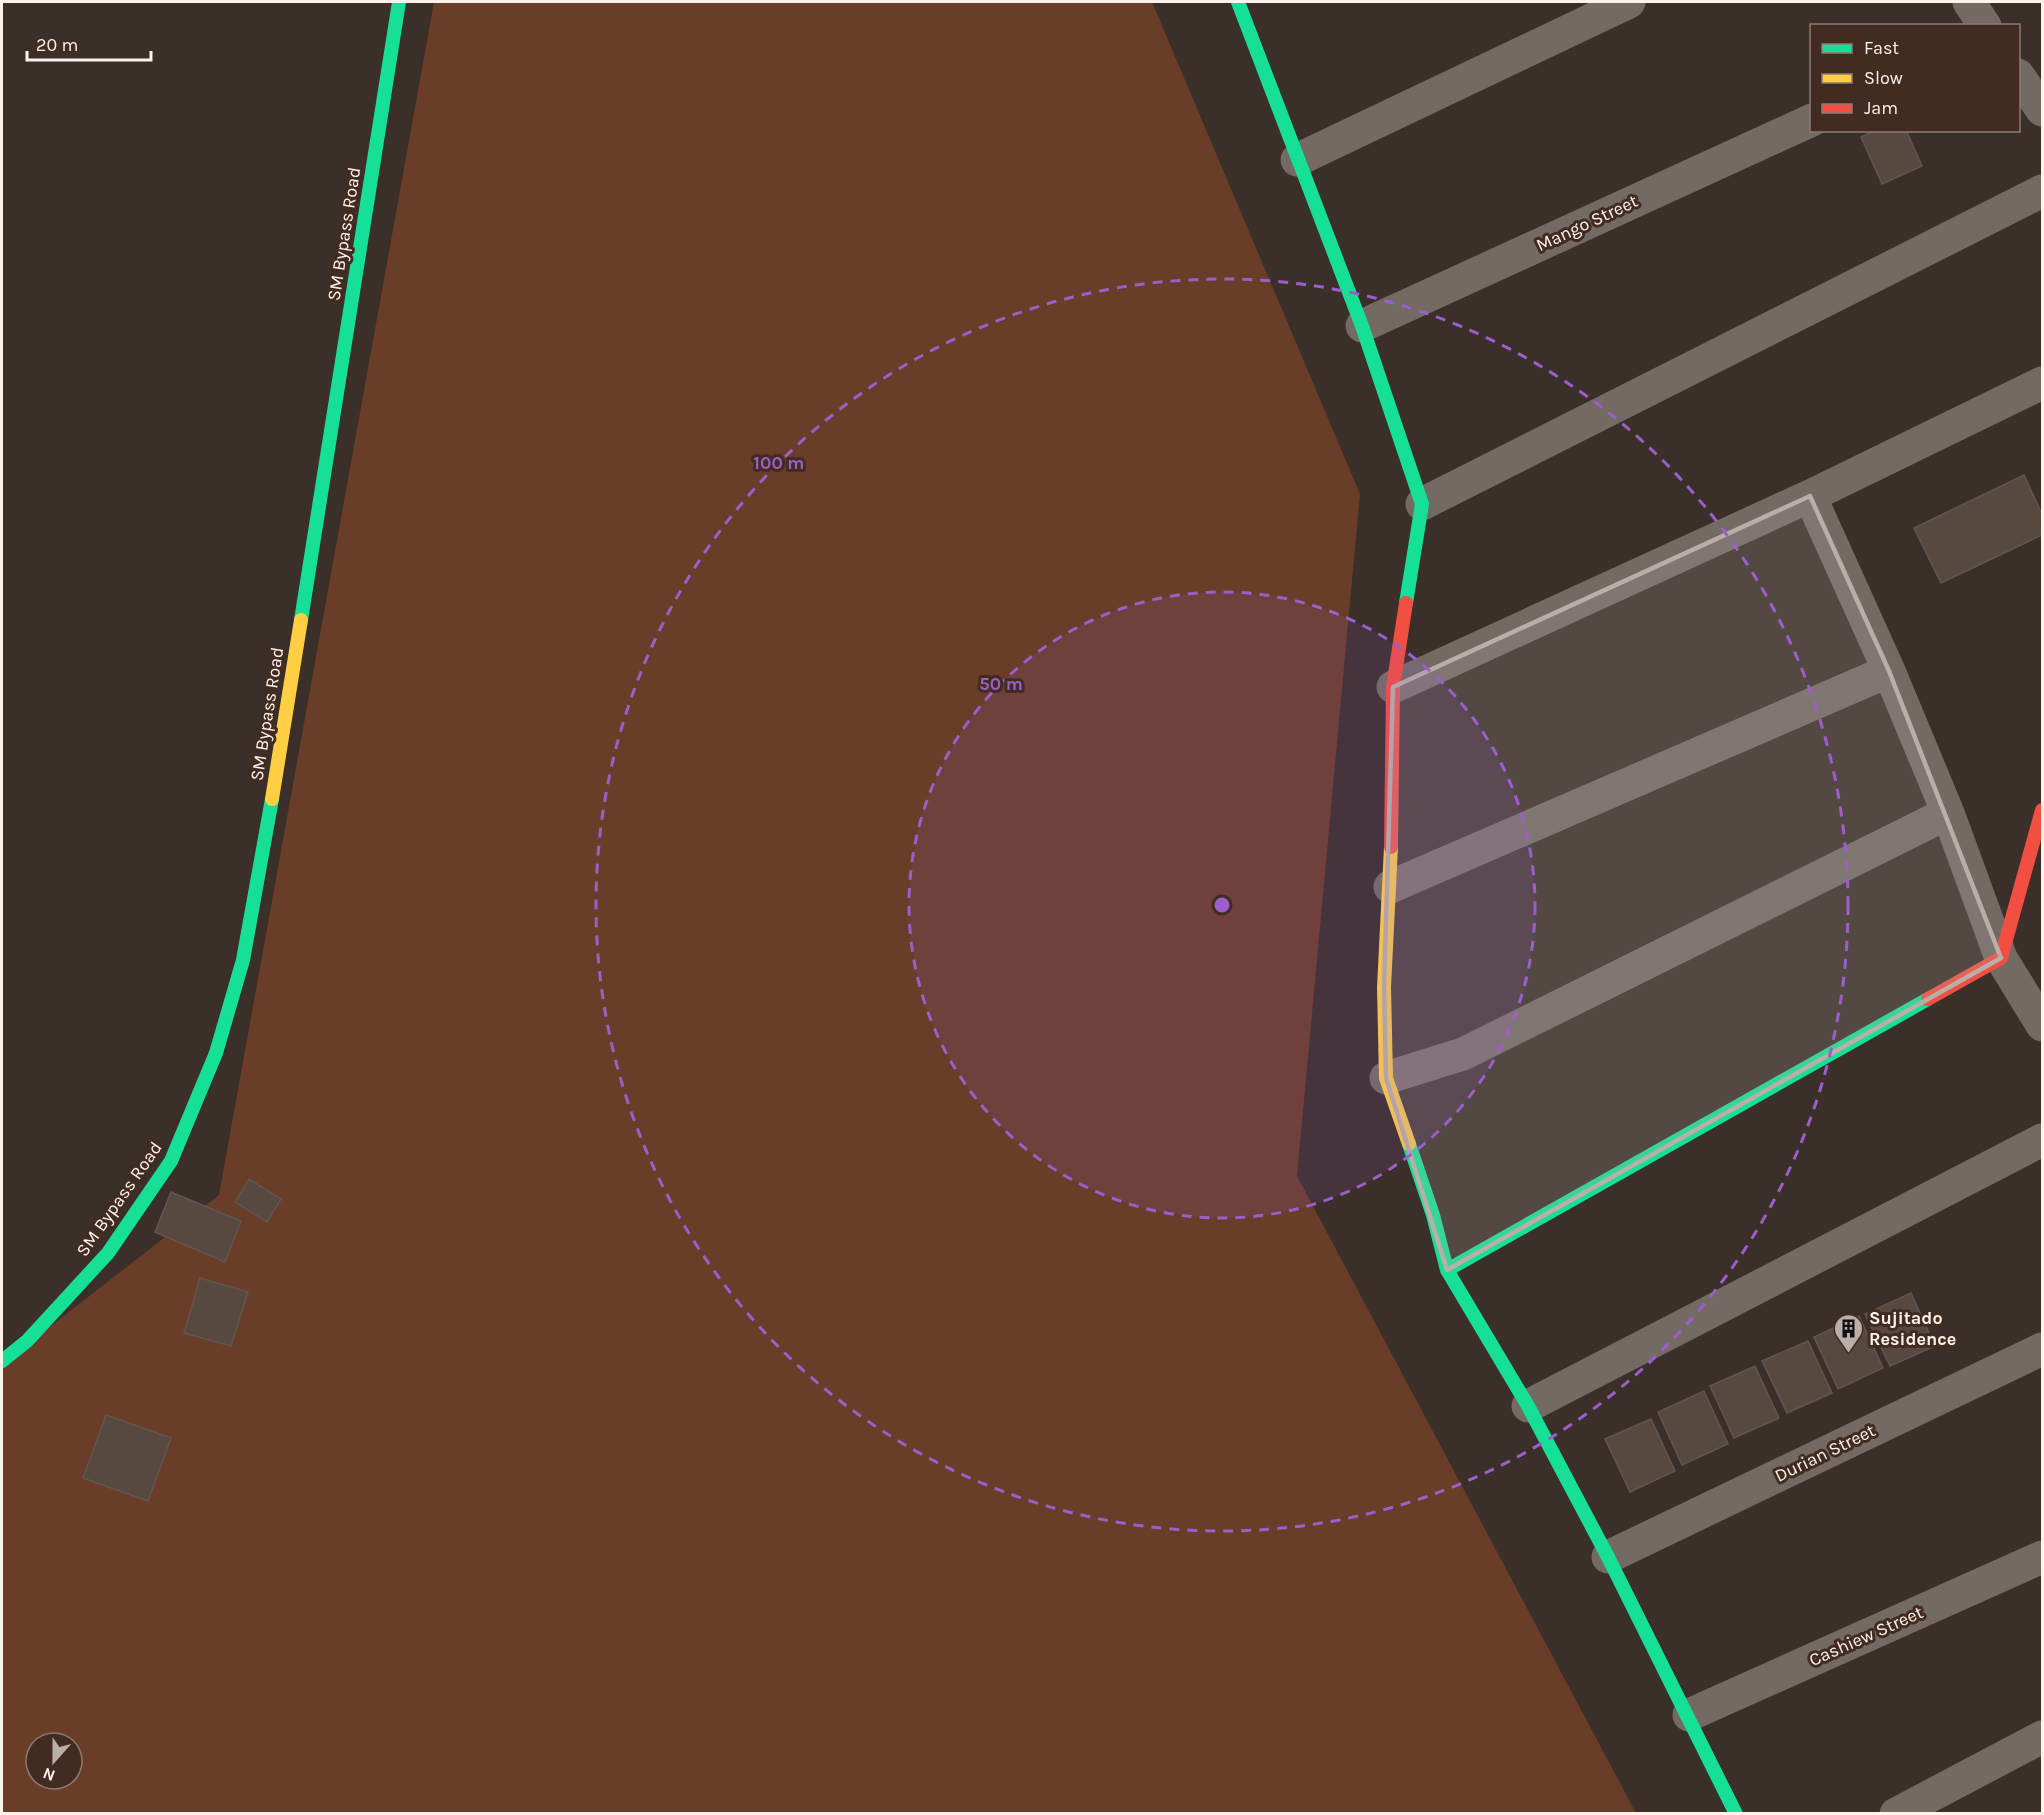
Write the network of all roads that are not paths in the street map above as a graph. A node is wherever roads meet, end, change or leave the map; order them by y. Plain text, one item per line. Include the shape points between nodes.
1 (399, 2) edge
2 (1238, 2) edge
3 (1629, 2) edge
4 (1969, 2) edge
5 (1984, 24) edge
6 (2020, 76) edge
7 (2043, 110) edge
8 (1810, 121) edge
9 (1297, 160) junction
10 (2043, 191) edge
11 (1362, 326) junction
12 (2043, 383) edge
13 (1810, 496) junction
14 (1422, 504) junction
15 (1889, 671) junction
16 (1394, 687) junction
17 (2043, 810) edge
18 (1948, 813) junction
19 (1390, 887) junction
20 (2001, 958) junction
21 (2043, 1025) edge
22 (1386, 1078) junction
23 (2043, 1140) edge
24 (1447, 1270) junction
25 (2043, 1349) edge
26 (2, 1361) edge
27 (1528, 1406) junction
28 (1608, 1557) junction
29 (2043, 1557) edge
30 (1689, 1715) junction
31 (2043, 1737) edge
32 (1736, 1814) edge
33 (1896, 1814) edge

1 - 26 street, SM Bypass Road via 266,838 243,960 216,1053 171,1161 127,1226 108,1253 27,1341
2 - 9 street
3 - 9 street
4 - 5 street
6 - 7 street
8 - 11 street, Mango Street
9 - 11 street
10 - 14 street
11 - 14 street
12 - 13 street
13 - 15 street
13 - 16 street
14 - 16 street
15 - 18 street
15 - 19 street
16 - 19 street
17 - 20 street
18 - 20 street
18 - 22 street via 1463,1054
19 - 22 street via 1383,987
20 - 21 street
20 - 24 street
22 - 24 street
23 - 27 street
24 - 27 street
25 - 28 street, Durian Street
27 - 28 street
28 - 30 street
29 - 30 street, Cashiew Street
30 - 32 street
31 - 33 street

